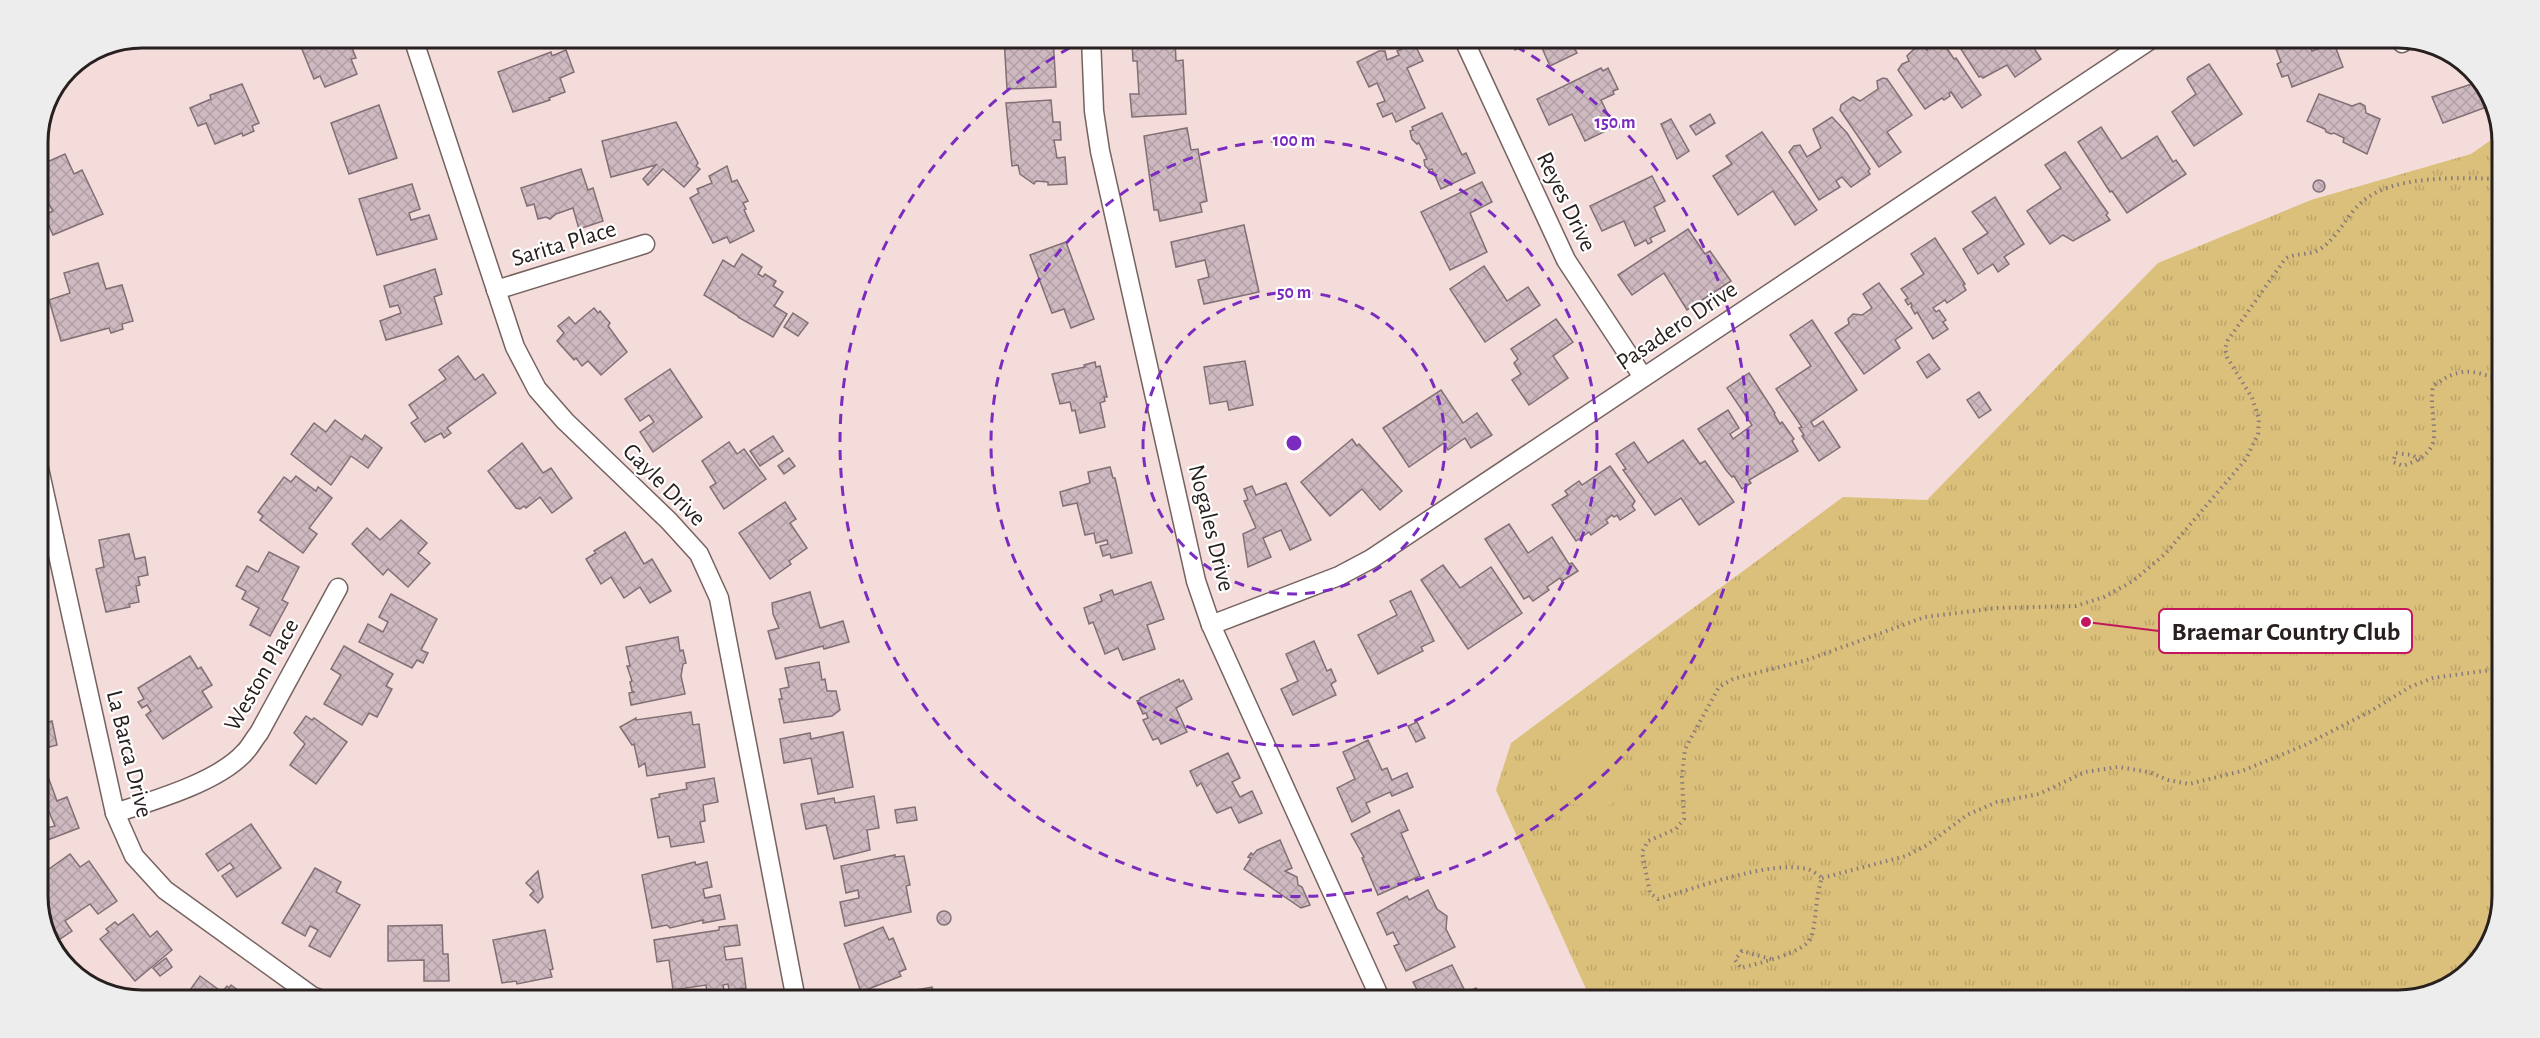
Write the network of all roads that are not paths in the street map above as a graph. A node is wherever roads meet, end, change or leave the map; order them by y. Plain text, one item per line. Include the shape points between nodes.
1 (416, 48) edge
2 (1092, 48) edge
3 (1468, 48) edge
4 (2138, 48) edge
5 (645, 244) dead end
6 (496, 291) junction
7 (1643, 377) junction
8 (48, 549) edge
9 (338, 588) dead end
10 (1211, 626) junction
11 (115, 813) junction
12 (304, 990) edge
13 (794, 990) edge
14 (1376, 990) edge

1 - 6 street, Gayle Drive
2 - 10 street, Nogales Drive via 1100,151 1196,581
3 - 7 street, Reyes Drive via 1566,260
4 - 7 street, Pasadero Drive
5 - 6 street, Sarita Place
6 - 13 street, Gayle Drive via 515,347 537,389 565,422 699,554 718,598
7 - 10 street, Pasadero Drive via 1371,559 1339,576
8 - 11 street, La Barca Drive
9 - 11 street, Weston Place via 264,724 244,753 222,770 178,791
10 - 14 street, Nogales Drive
11 - 12 street, La Barca Drive via 134,856 165,890

